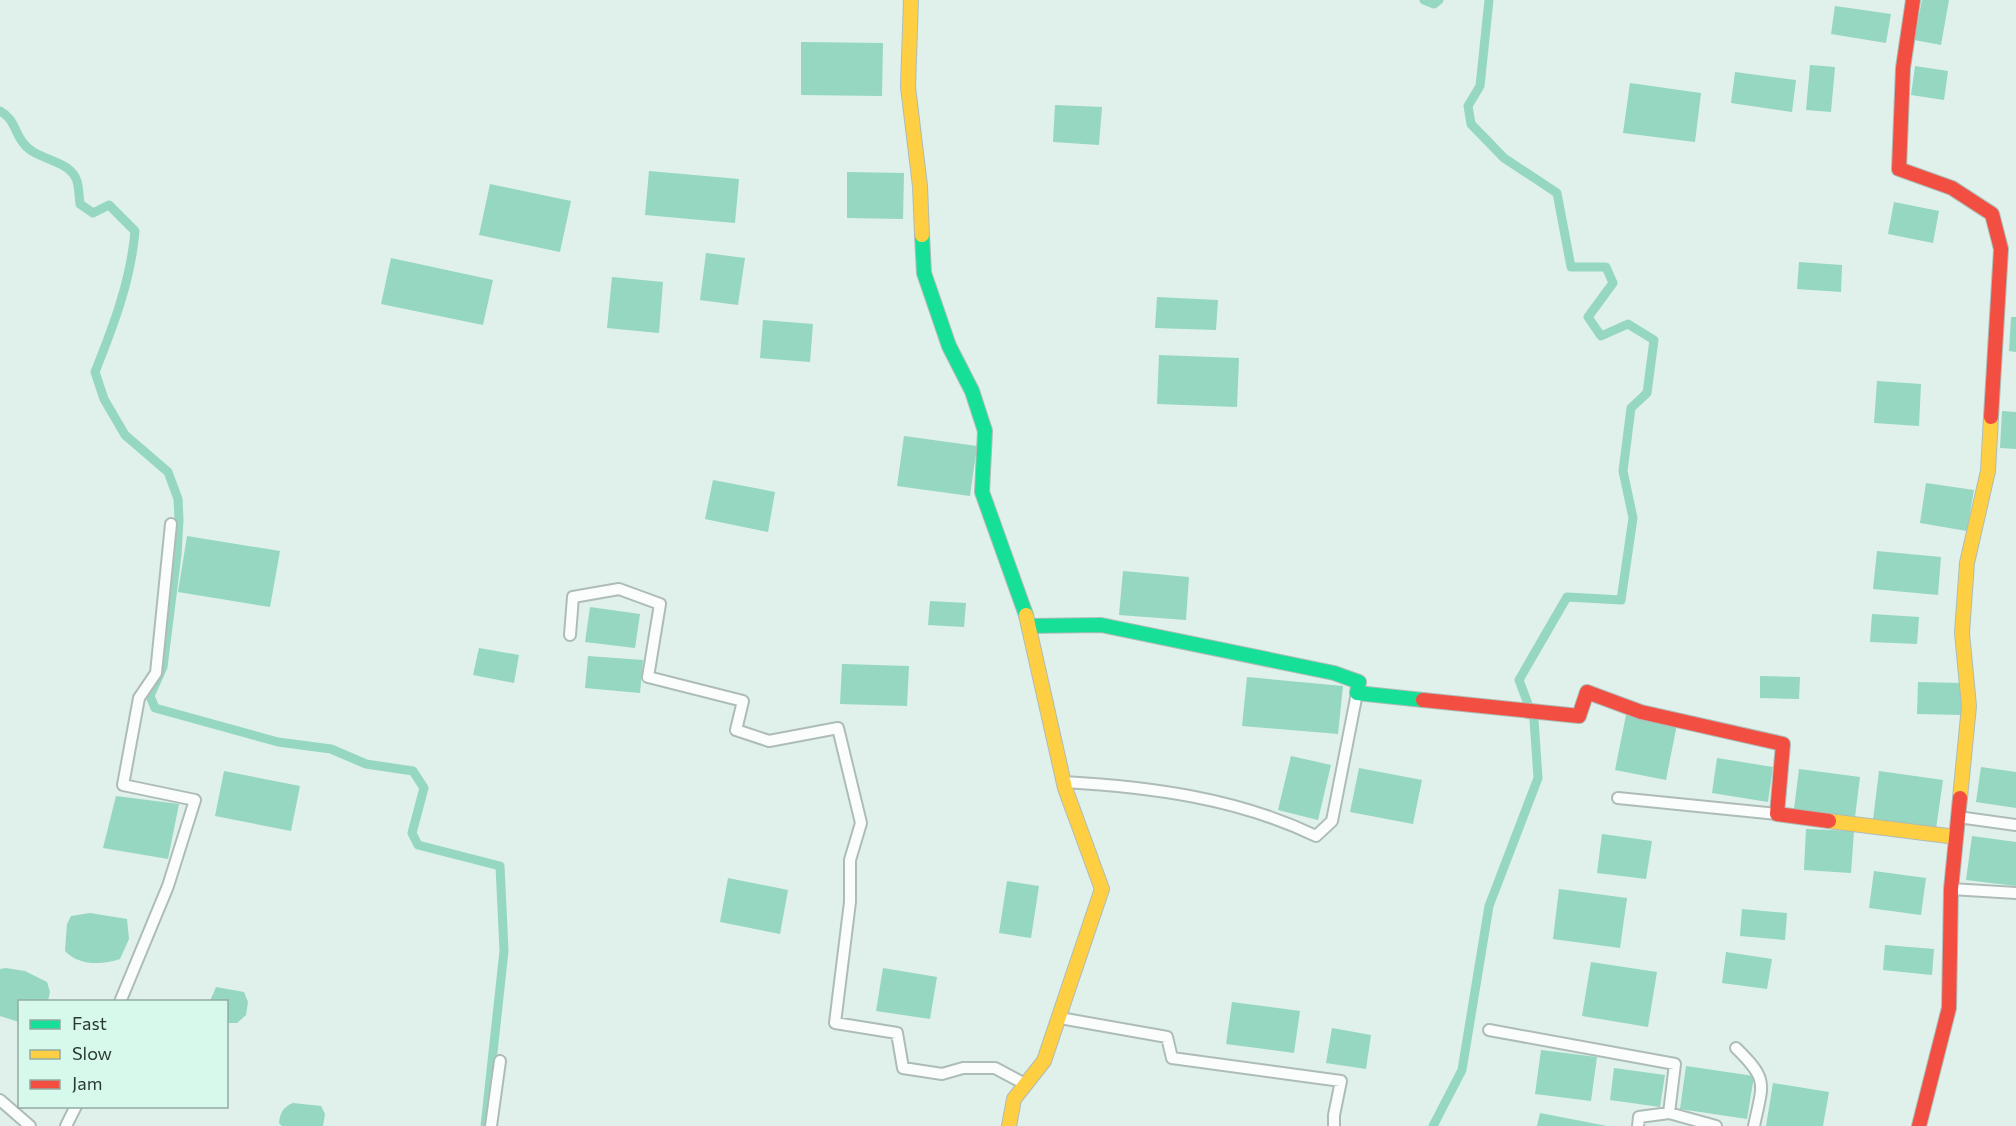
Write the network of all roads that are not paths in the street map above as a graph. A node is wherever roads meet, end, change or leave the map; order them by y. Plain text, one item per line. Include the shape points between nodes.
1 (910, 0) edge
2 (1913, 0) edge
3 (171, 524) dead end
4 (1030, 626) junction
5 (570, 634) dead end
6 (1357, 693) junction
7 (1064, 782) junction
8 (1618, 798) dead end
9 (1777, 814) junction
10 (1958, 817) junction
11 (2016, 825) edge
12 (1956, 837) junction
13 (1951, 889) junction
14 (2016, 893) edge
15 (121, 1000) edge
16 (1060, 1018) junction
17 (1489, 1030) dead end
18 (1736, 1048) dead end
19 (500, 1061) dead end
20 (1025, 1083) junction
21 (0, 1100) edge
22 (75, 1108) edge
23 (1669, 1113) junction
24 (30, 1126) edge
25 (66, 1126) edge
26 (491, 1126) edge
27 (1009, 1126) edge
28 (1334, 1126) edge
29 (1638, 1126) edge
30 (1716, 1126) edge
31 (1754, 1126) edge
32 (1919, 1126) edge

1 - 4 street via 908,87 920,186 924,273 985,431 982,492
2 - 10 street via 1903,68 1899,170 1952,188 1992,214 2001,249 1988,471 1966,574 1962,633 1969,706
3 - 15 street via 156,673 139,698 123,785 195,800 168,886
4 - 6 street via 1101,625 1334,673 1359,682
4 - 7 street
5 - 20 street via 573,597 619,589 660,604 648,677 743,701 736,730 769,741 838,728 861,823 850,860 850,902 835,1023 897,1033 903,1068 942,1074 963,1068 995,1068
6 - 7 street via 1332,821 1316,836 1284,821 1190,795 1134,786
6 - 9 street via 1579,716 1587,692 1641,712 1783,744
7 - 16 street via 1102,889
8 - 9 street
9 - 12 street
10 - 11 street
10 - 12 street
12 - 13 street
13 - 14 street
13 - 32 street via 1949,1008
16 - 20 street via 1044,1061
16 - 28 street via 1167,1037 1172,1058 1341,1081
17 - 23 street via 1675,1064
18 - 31 street via 1754,1066 1763,1083
19 - 26 street
20 - 27 street via 1014,1099
21 - 24 street
22 - 25 street
23 - 29 street via 1639,1117
23 - 30 street

